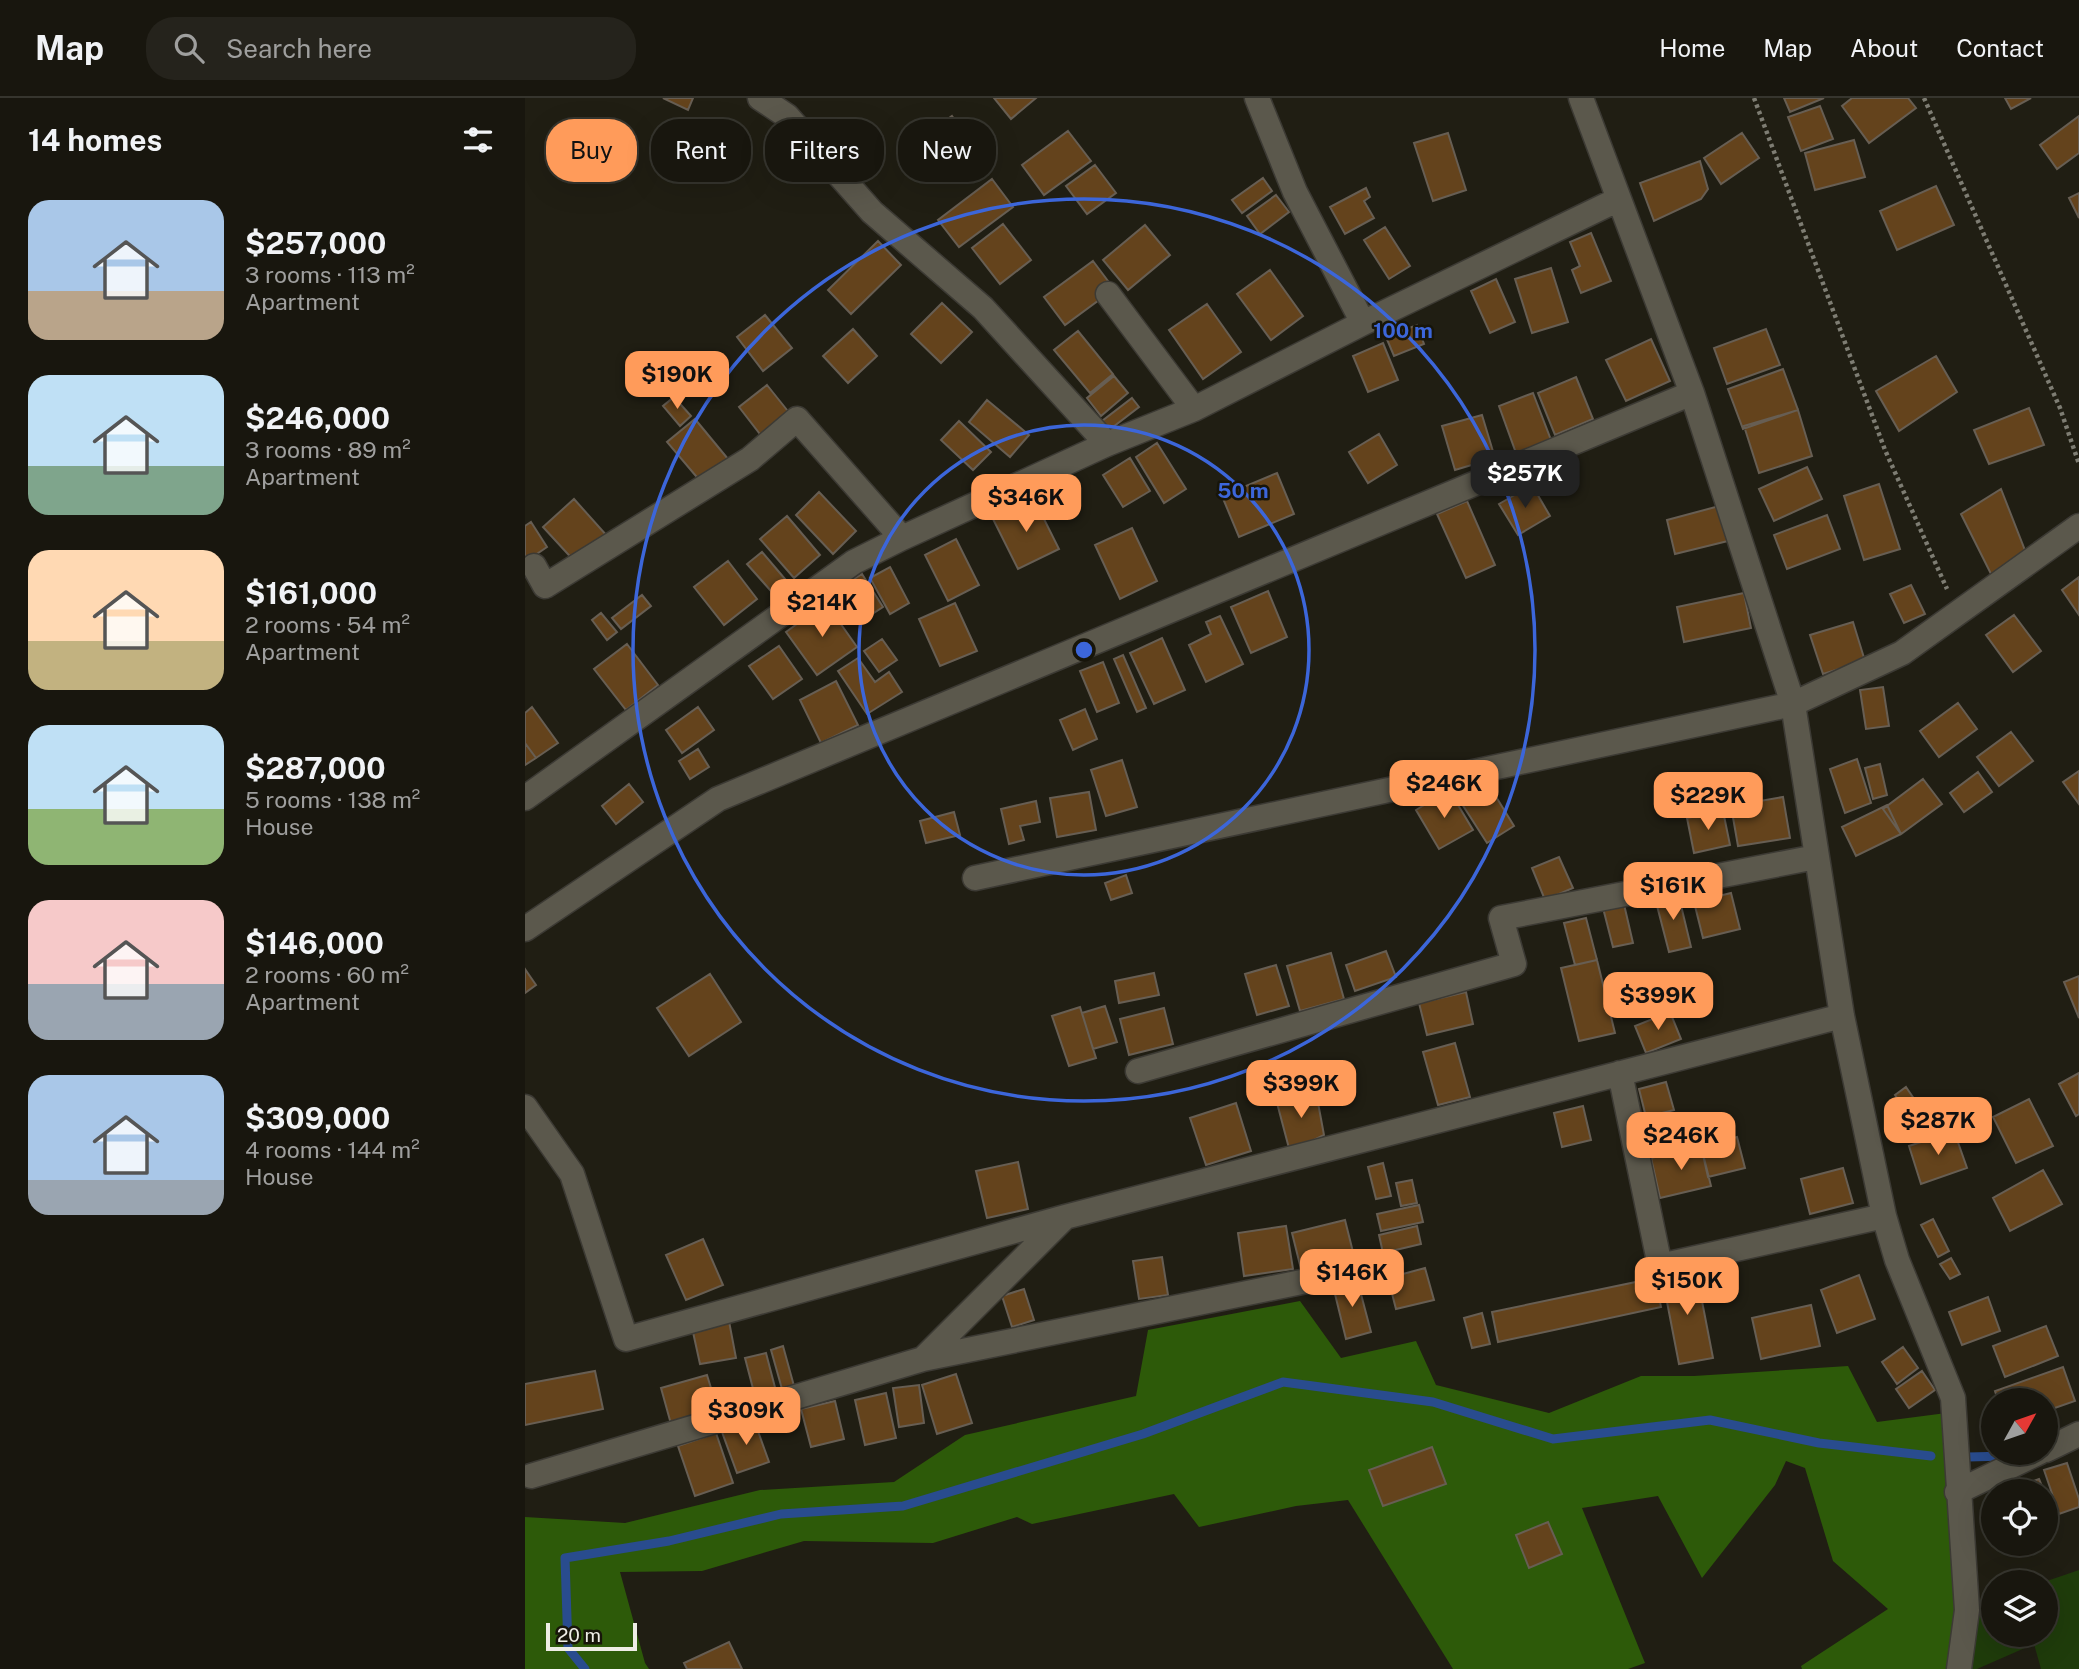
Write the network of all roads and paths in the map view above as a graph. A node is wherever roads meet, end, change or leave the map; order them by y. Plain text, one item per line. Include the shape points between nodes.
1 (759, 98) edge
2 (1257, 98) edge
3 (1581, 98) edge
4 (1754, 98) edge
5 (1924, 98) edge
6 (1619, 199) junction
7 (1108, 294) dead end
8 (1363, 323) junction
9 (1692, 393) junction
10 (1194, 409) junction
11 (1107, 444) junction
12 (2079, 464) edge
13 (2079, 526) edge
14 (902, 538) junction
15 (535, 584) edge
16 (1958, 613) junction
17 (1793, 704) junction
18 (525, 798) edge
19 (1816, 857) junction
20 (975, 878) dead end
21 (525, 929) edge
22 (1842, 1016) junction
23 (1138, 1071) dead end
24 (1620, 1073) junction
25 (525, 1107) edge
26 (1884, 1216) junction
27 (1065, 1217) junction
28 (1331, 1276) dead end
29 (923, 1359) junction
30 (2079, 1434) edge
31 (2058, 1444) edge
32 (2013, 1465) edge
33 (531, 1476) dead end
34 (1958, 1492) junction
35 (1959, 1669) edge

1 - 11 street via 787,116 872,212 983,308
2 - 8 street via 1295,192
3 - 6 street
4 - 16 path via 1885,450
5 - 12 path via 2060,408
6 - 8 street
6 - 9 street
7 - 10 street
8 - 10 street
9 - 17 street
9 - 21 street via 718,799
10 - 11 street
11 - 14 street
13 - 16 street
14 - 15 street via 797,419 750,458
14 - 18 street via 854,562
16 - 17 street via 1902,653
17 - 19 street
17 - 20 street
19 - 22 street
19 - 23 street via 1501,918 1514,964
22 - 24 street
22 - 26 street
24 - 26 street via 1660,1266
24 - 27 street
25 - 27 street via 572,1174 626,1339
26 - 34 street via 1953,1398
27 - 29 street
28 - 29 street
29 - 33 street
30 - 31 street
32 - 34 street
34 - 35 street via 1967,1609

